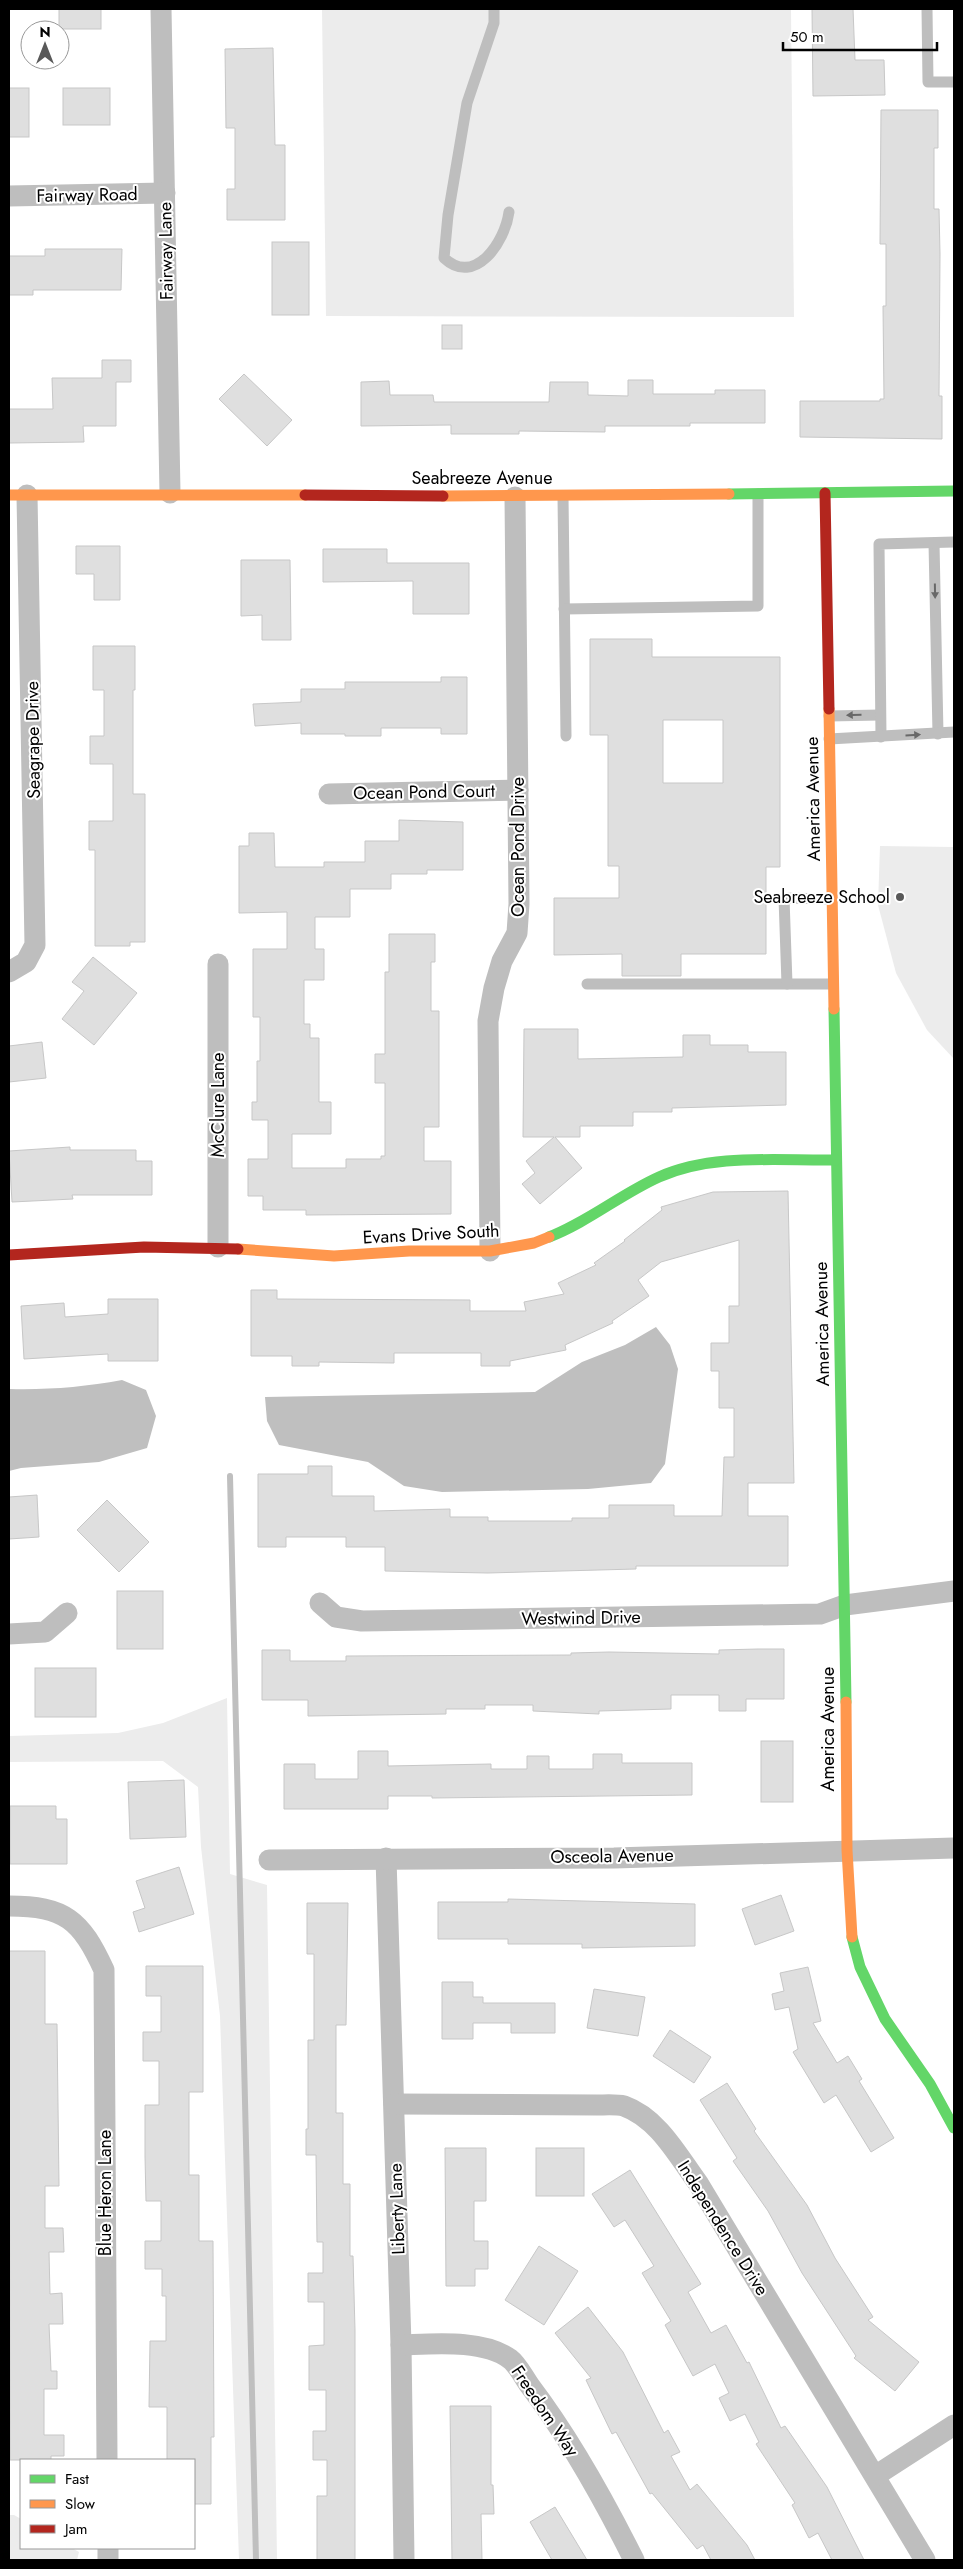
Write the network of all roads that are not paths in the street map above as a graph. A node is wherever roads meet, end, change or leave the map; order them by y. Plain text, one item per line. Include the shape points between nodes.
1 (161, 9) edge
2 (494, 9) edge
3 (927, 9) edge
4 (954, 82) edge
5 (165, 193) junction
6 (9, 196) edge
7 (509, 212) dead end
8 (954, 491) edge
9 (170, 493) junction
10 (826, 493) junction
11 (758, 494) junction
12 (18, 495) edge
13 (563, 496) junction
14 (515, 497) junction
15 (954, 542) edge
16 (934, 543) junction
17 (564, 609) junction
18 (880, 715) junction
19 (829, 716) junction
20 (954, 732) edge
21 (938, 734) junction
22 (566, 736) dead end
23 (881, 737) junction
24 (829, 739) junction
25 (518, 790) junction
26 (329, 794) dead end
27 (832, 899) junction
28 (218, 964) dead end
29 (9, 972) edge
30 (587, 984) dead end
31 (787, 984) junction
32 (833, 984) junction
33 (836, 1160) junction
34 (218, 1247) junction
35 (490, 1251) junction
36 (9, 1255) edge
37 (954, 1591) edge
38 (320, 1603) dead end
39 (845, 1604) junction
40 (67, 1613) dead end
41 (9, 1634) edge
42 (954, 1848) edge
43 (847, 1850) junction
44 (386, 1858) junction
45 (269, 1860) dead end
46 (9, 1906) edge
47 (394, 2104) junction
48 (954, 2128) edge
49 (401, 2345) junction
50 (954, 2425) edge
51 (108, 2459) edge
52 (875, 2476) junction
53 (404, 2560) edge
54 (634, 2560) edge
55 (925, 2560) edge

1 - 5 street, Fairway Lane
2 - 7 lane via 494,23 467,102 444,258 453,267 467,269 478,263 500,242
3 - 4 lane via 928,82
5 - 6 street, Fairway Road
5 - 9 street, Fairway Lane
8 - 10 street, Seabreeze Avenue
9 - 12 street, Seabreeze Avenue
9 - 14 street, Seabreeze Avenue
10 - 11 street, Seabreeze Avenue
10 - 19 street, America Avenue
11 - 13 street, Seabreeze Avenue
11 - 17 lane via 758,606
12 - 29 street, Seagrape Drive via 36,945 26,962
13 - 14 street, Seabreeze Avenue
13 - 17 lane
14 - 25 street, Ocean Pond Drive
15 - 16 lane
16 - 18 lane via 879,544
16 -> 21 lane
17 - 22 lane
18 -> 19 lane
18 - 23 lane
19 - 24 street, America Avenue
20 - 21 lane
23 -> 21 lane
23 - 24 lane
24 - 27 street, America Avenue
25 - 26 street, Ocean Pond Court
25 - 35 street, Ocean Pond Drive via 517,933 502,961 488,1021
27 - 31 lane via 784,898
27 - 32 street, America Avenue
28 - 34 street, McClure Lane
30 - 31 lane
31 - 32 lane
32 - 33 street, America Avenue
33 - 35 street, Evans Drive South via 709,1162 659,1177 569,1229 534,1243
33 - 39 street, America Avenue
34 - 35 street, Evans Drive South via 334,1256 409,1251
34 - 36 street, Evans Drive South
37 - 39 street, Westwind Drive
38 - 39 street, Westwind Drive via 336,1617 362,1621 820,1614
39 - 43 street, America Avenue
40 - 41 street via 45,1632
42 - 43 street, Osceola Avenue
43 - 44 street, Osceola Avenue via 614,1858
43 - 48 street, America Avenue via 851,1934 860,1967 885,2019 930,2084
44 - 45 street, Osceola Avenue
44 - 47 street, Liberty Lane
46 - 51 street, Blue Heron Lane via 53,1910 74,1922 93,1947 104,1970
47 - 49 street, Liberty Lane
47 - 52 street, Independence Drive via 597,2105 622,2106 639,2113 660,2132 698,2183
49 - 53 street, Liberty Lane
49 - 54 street, Freedom Way via 481,2347 510,2359 563,2435 609,2510
50 - 52 street
52 - 55 street, Independence Drive

